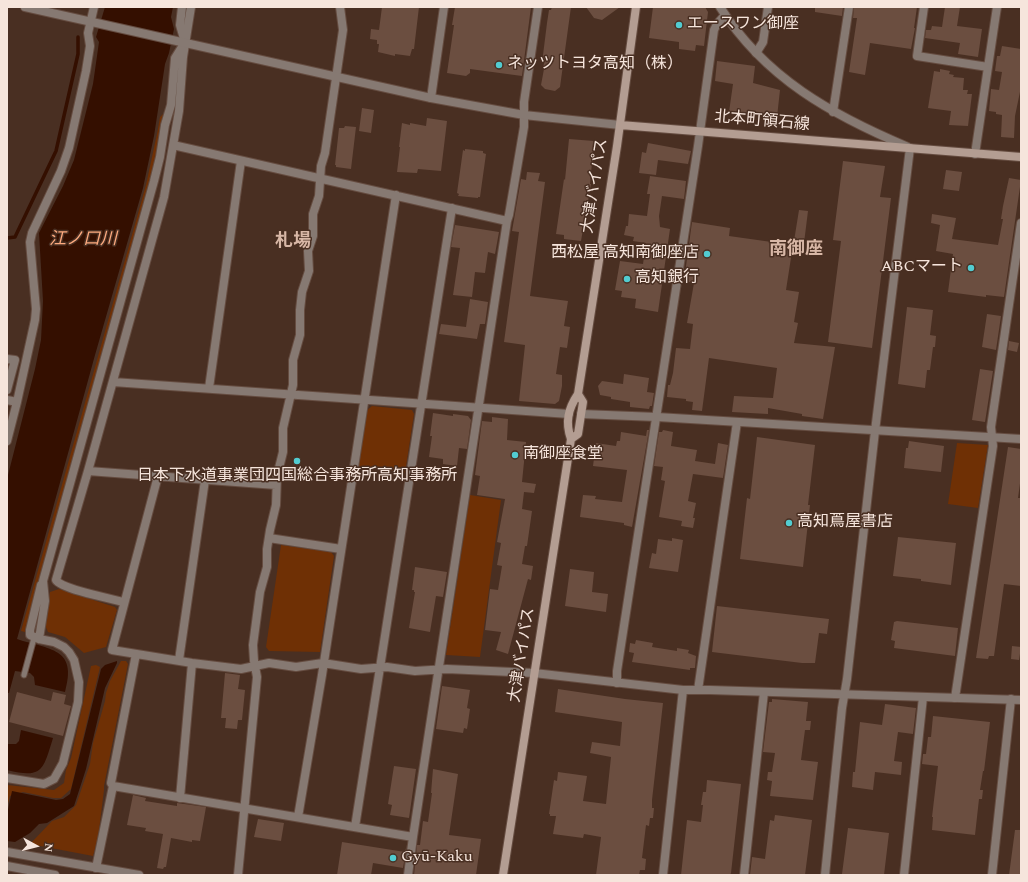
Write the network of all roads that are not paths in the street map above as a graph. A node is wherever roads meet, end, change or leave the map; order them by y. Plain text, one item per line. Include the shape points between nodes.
1 (25, 7) edge
2 (94, 7) edge
3 (182, 7) edge
4 (191, 7) edge
5 (340, 7) edge
6 (444, 7) edge
7 (538, 7) edge
8 (636, 7) edge
9 (720, 7) edge
10 (768, 7) edge
11 (849, 7) edge
12 (924, 7) edge
13 (997, 7) edge
14 (725, 15) junction
15 (94, 23) junction
16 (185, 42) junction
17 (756, 53) junction
18 (988, 67) junction
19 (335, 77) junction
20 (431, 98) junction
21 (833, 112) junction
22 (524, 115) junction
23 (620, 125) junction
24 (700, 131) junction
25 (173, 145) junction
26 (910, 148) junction
27 (976, 154) junction
28 (1021, 156) edge
29 (241, 161) junction
30 (320, 178) junction
31 (396, 196) junction
32 (452, 208) junction
33 (507, 221) junction
34 (1021, 223) edge
35 (7, 359) edge
36 (113, 382) junction
37 (209, 388) junction
38 (7, 390) edge
39 (291, 394) junction
40 (578, 394) junction
41 (364, 399) junction
42 (7, 400) edge
43 (17, 402) junction
44 (422, 403) junction
45 (478, 407) junction
46 (569, 414) junction
47 (581, 414) junction
48 (657, 417) junction
49 (737, 422) junction
50 (875, 431) junction
51 (992, 438) junction
52 (571, 439) junction
53 (1021, 439) edge
54 (7, 440) edge
55 (88, 471) junction
56 (158, 476) junction
57 (205, 480) junction
58 (276, 485) junction
59 (269, 538) junction
60 (341, 549) junction
61 (124, 602) junction
62 (35, 639) junction
63 (136, 654) junction
64 (179, 660) junction
65 (192, 663) junction
66 (323, 663) junction
67 (255, 665) junction
68 (381, 666) junction
69 (439, 669) junction
70 (534, 673) junction
71 (24, 675) dead end
72 (617, 683) junction
73 (683, 690) junction
74 (698, 690) junction
75 (764, 692) junction
76 (845, 694) junction
77 (923, 697) junction
78 (955, 698) junction
79 (1011, 699) junction
80 (1021, 700) edge
81 (7, 778) edge
82 (113, 786) junction
83 (180, 798) junction
84 (244, 809) junction
85 (298, 818) junction
86 (355, 828) junction
87 (413, 838) junction
88 (7, 852) edge
89 (7, 866) edge
90 (96, 868) junction
91 (55, 875) edge
92 (139, 875) edge
93 (238, 875) edge
94 (408, 875) edge
95 (502, 875) edge
96 (663, 875) edge
97 (744, 875) edge
98 (825, 875) edge
99 (904, 875) edge
100 (992, 875) edge

1 - 15 street
2 - 15 street
3 - 16 street via 180,25
4 - 16 street
5 - 19 street via 342,30
6 - 20 street
7 - 22 street
8 - 23 main road
9 - 14 street
10 - 17 street via 763,42
11 - 21 street
12 - 18 street via 916,56
13 - 18 street
14 - 17 street
14 - 24 street via 714,30
15 - 16 street
15 - 43 street via 88,33 90,46 86,71 69,148 61,171 36,222 30,242 36,310
16 - 19 street
16 - 25 street via 179,111
16 - 62 street via 175,58 171,105 151,193 42,581 45,601
17 - 21 street via 799,90
18 - 27 street
19 - 20 street
19 - 30 street
20 - 22 street
21 - 26 street
22 - 23 street
22 - 33 street
23 - 24 main road, 北本町領石線
23 - 40 main road, 大津バイパス
24 - 26 main road, 北本町領石線
24 - 48 street
25 - 29 street
25 - 36 street via 164,197
26 - 27 main road, 北本町領石線
26 - 50 street
27 - 28 main road, 北本町領石線
29 - 30 street
29 - 37 street
30 - 31 street
30 - 39 street via 319,196 313,214 313,236 308,252 309,271 302,292 300,335 294,360
31 - 32 street
31 - 41 street
32 - 33 street
32 - 44 street
33 - 45 street
34 - 51 street
35 - 38 street via 15,360
36 - 37 street
36 - 55 street
37 - 39 street
39 - 41 street
39 - 58 street via 284,423 284,452
40 - 46 main road, 大津バイパス
40 - 47 main road, 大津バイパス via 583,402
41 - 44 street
41 - 60 street
42 - 43 street
43 - 54 street
44 - 45 street
44 - 68 street
45 - 46 street
45 - 69 street
46 - 52 main road, 大津バイパス via 567,428
47 - 48 street
47 - 52 main road, 大津バイパス via 578,434
48 - 49 street
48 - 72 street
49 - 50 street
49 - 74 street
50 - 51 street
50 - 76 street
51 - 53 street
51 - 78 street via 992,454
52 - 70 main road, 大津バイパス
55 - 56 street
55 - 61 street via 56,580 58,584 70,588
56 - 57 street
56 - 61 street
57 - 58 street
57 - 64 street
58 - 59 street via 276,505
59 - 60 street
59 - 67 street via 267,567 260,592 253,645
60 - 66 street
61 - 63 street via 112,650
62 - 71 lane
62 - 81 street via 54,642 72,656 79,682 78,702 63,763 54,779 44,784
63 - 64 street
63 - 82 street via 111,783
64 - 65 street
65 - 67 street via 241,669
65 - 83 street
66 - 67 street via 296,667 269,663
66 - 68 street via 361,669
66 - 85 street
67 - 84 street via 257,677
68 - 69 street via 415,671
68 - 86 street
69 - 70 street
69 - 87 street
70 - 72 street
70 - 95 main road, 大津バイパス
72 - 73 street
73 - 74 street
73 - 96 street
74 - 75 street
75 - 76 street
75 - 97 street
76 - 77 street
76 - 98 street
77 - 78 street
77 - 99 street
78 - 79 street
79 - 80 street
79 - 100 street
82 - 83 street
82 - 90 street
83 - 84 street
84 - 85 street
84 - 93 street
85 - 86 street
86 - 87 street
87 - 94 street
88 - 90 street
89 - 91 street
90 - 92 street

